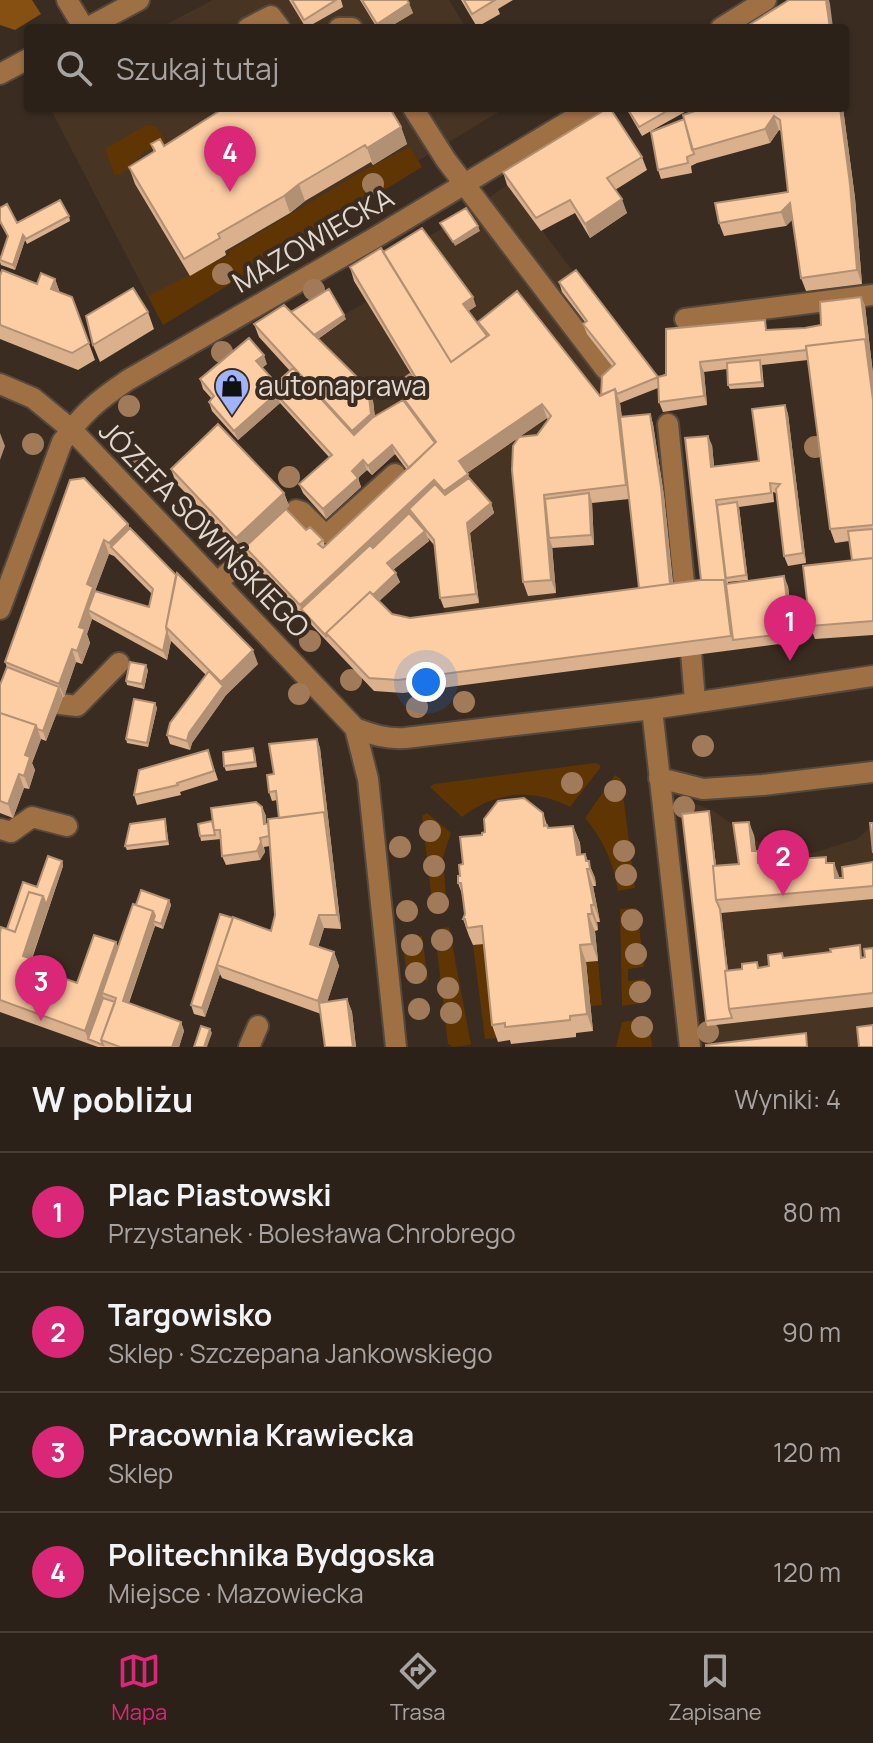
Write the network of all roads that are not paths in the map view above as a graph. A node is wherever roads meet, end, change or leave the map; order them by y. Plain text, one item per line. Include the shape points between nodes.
1 (67, 0) edge
2 (139, 0) edge
3 (766, 0) edge
4 (111, 23) edge
5 (82, 24) edge
6 (256, 24) edge
7 (277, 24) edge
8 (727, 24) edge
9 (24, 61) edge
10 (0, 74) edge
11 (422, 112) edge
12 (584, 112) edge
13 (465, 183) junction
14 (873, 295) edge
15 (685, 319) dead end
16 (606, 370) edge
17 (0, 384) edge
18 (668, 424) dead end
19 (72, 430) junction
20 (395, 474) dead end
21 (217, 583) junction
22 (686, 603) edge
23 (0, 609) edge
24 (691, 652) edge
25 (119, 663) dead end
26 (873, 676) edge
27 (695, 701) junction
28 (60, 704) edge
29 (652, 709) junction
30 (355, 728) junction
31 (873, 772) edge
32 (659, 778) junction
33 (67, 826) dead end
34 (0, 829) edge
35 (258, 1026) dead end
36 (249, 1047) edge
37 (396, 1047) edge
38 (690, 1047) edge

1 - 5 street
2 - 4 street
3 - 8 street
6 - 7 street via 271,16
9 - 10 street
11 - 13 street via 446,160
12 - 13 street, MAZOWIECKA
13 - 16 street
13 - 19 street, MAZOWIECKA via 128,380 78,418
14 - 15 street
17 - 19 street, JÓZEFA SOWIŃSKIEGO via 33,398
18 - 22 street
19 - 21 street, JÓZEFA SOWIŃSKIEGO
19 - 23 street, MAZOWIECKA via 54,460
20 - 21 street via 332,532 323,533 296,510
21 - 30 street, JÓZEFA SOWIŃSKIEGO
24 - 27 street
25 - 28 street via 77,706
26 - 27 street
27 - 29 street
29 - 30 street via 405,738 388,739
29 - 32 street
30 - 37 street via 368,779
31 - 32 street via 703,789
32 - 38 street
33 - 34 street via 32,817 11,832
35 - 36 street

